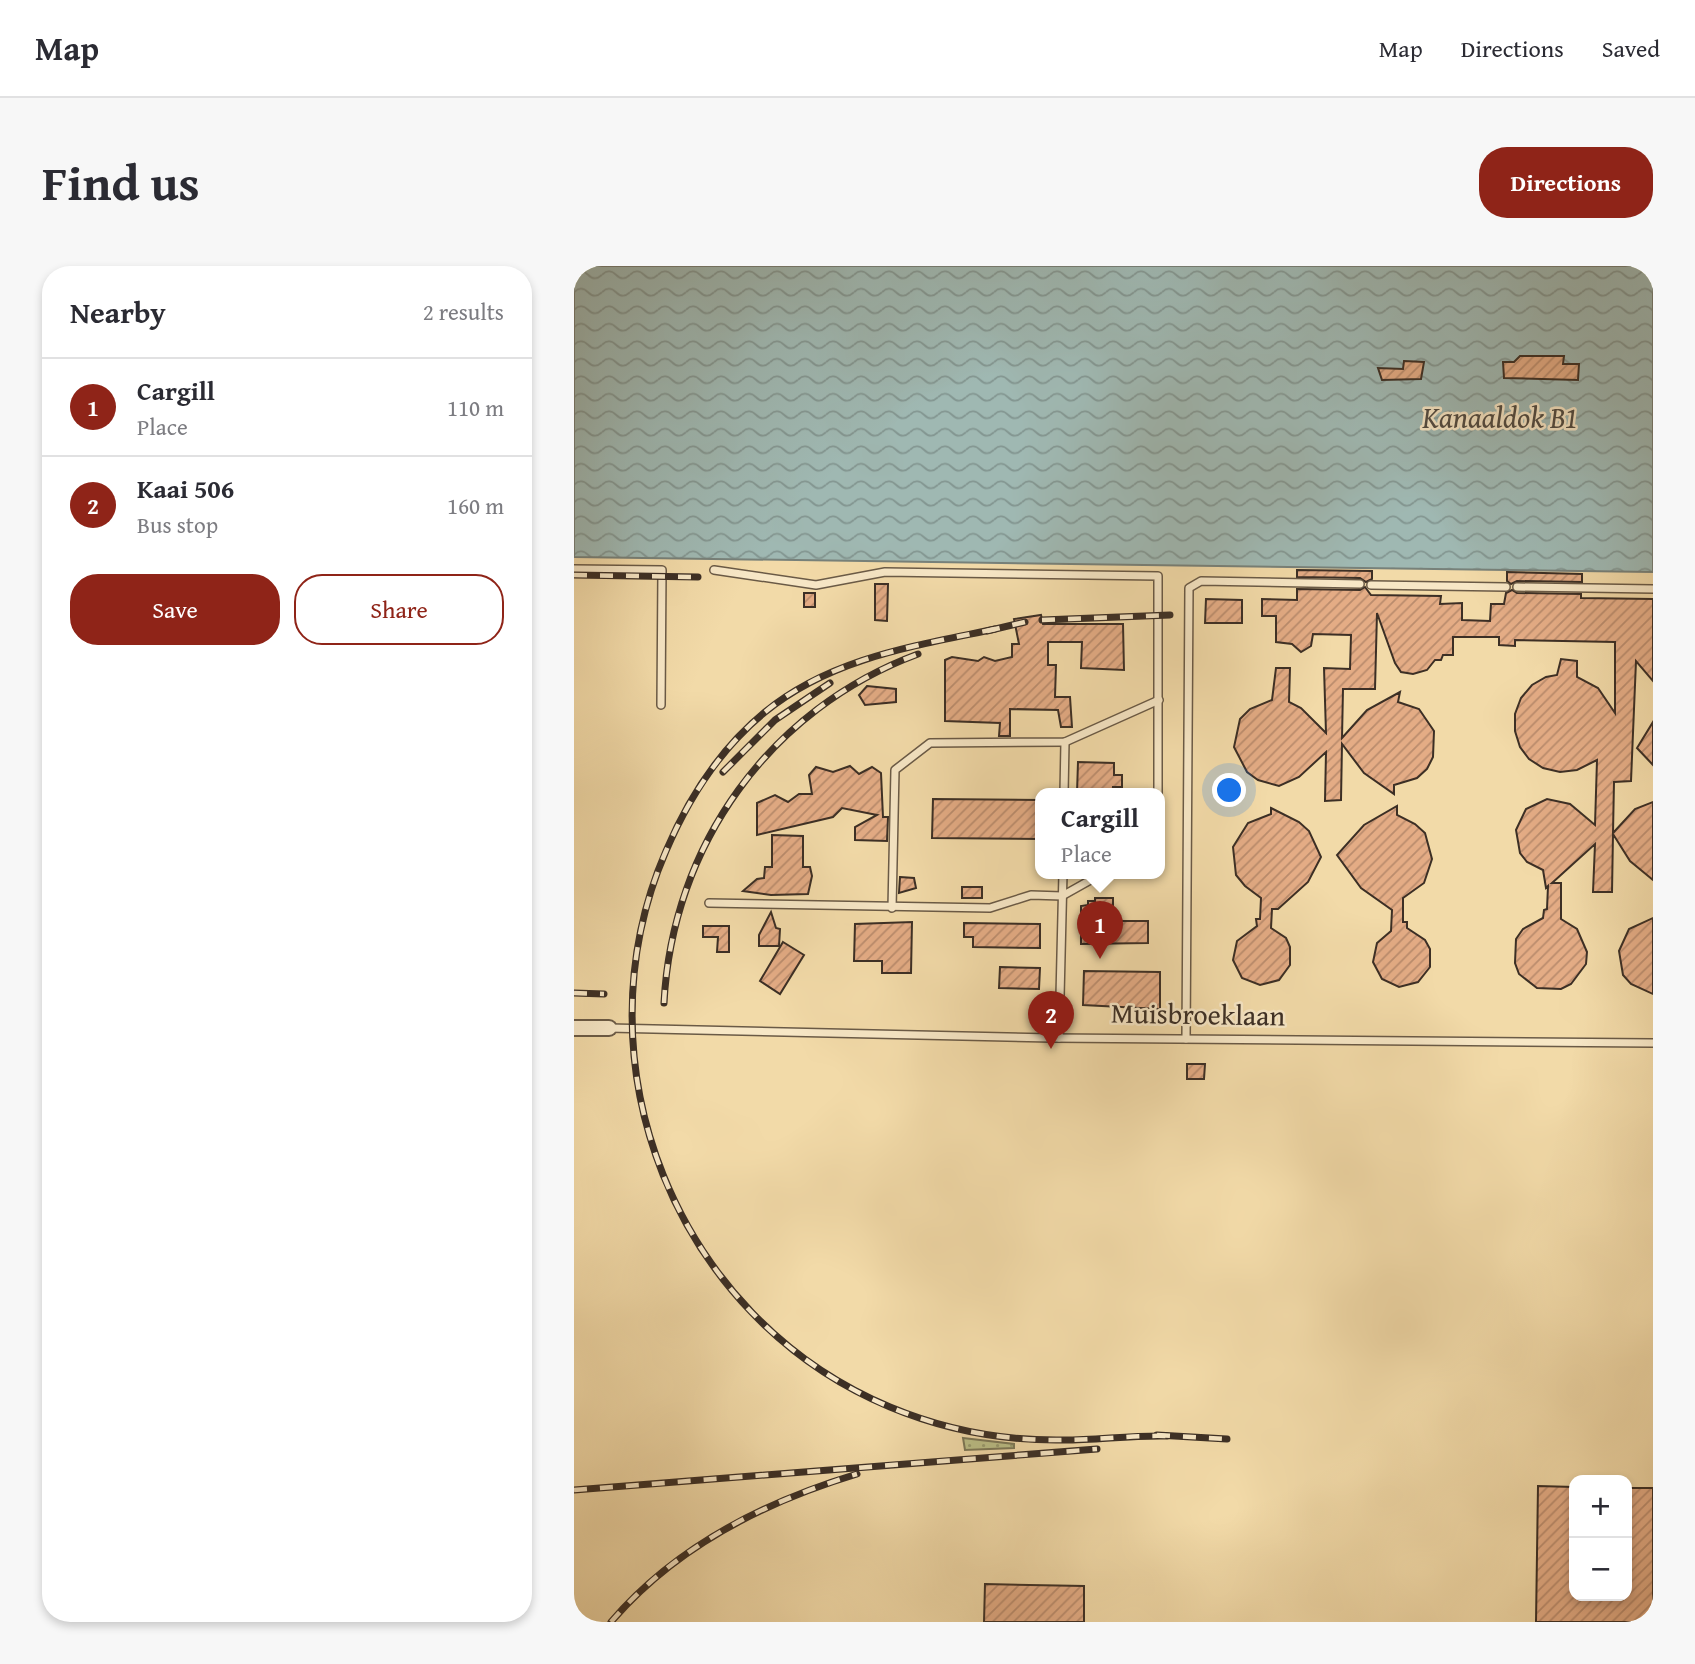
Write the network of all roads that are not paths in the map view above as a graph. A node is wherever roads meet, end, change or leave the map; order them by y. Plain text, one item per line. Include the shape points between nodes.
1 (574, 569) edge
2 (714, 570) dead end
3 (1360, 584) dead end
4 (1371, 584) dead end
5 (1507, 587) dead end
6 (1517, 587) dead end
7 (1653, 589) edge
8 (1159, 701) junction
9 (661, 705) dead end
10 (1066, 742) junction
11 (1064, 788) edge
12 (1158, 788) edge
13 (1063, 879) edge
14 (1092, 879) edge
15 (1062, 896) junction
16 (709, 903) dead end
17 (892, 908) junction
18 (574, 1028) edge
19 (609, 1028) joint
20 (1059, 1038) junction
21 (1186, 1039) junction
22 (1653, 1043) edge

1 - 9 lane via 662,570
2 - 8 lane via 816,585 884,572 1158,576
3 - 21 lane via 1201,581 1189,588
4 - 5 lane
6 - 7 lane
8 - 10 lane
8 - 12 lane
10 - 11 lane
10 - 17 lane via 930,743 895,770
13 - 15 lane
14 - 15 lane
15 - 17 lane via 1031,895 990,908
15 - 20 lane
16 - 17 lane
18 - 19 street, Muisbroeklaan
19 - 20 lane, Muisbroeklaan
20 - 21 lane, Muisbroeklaan
21 - 22 lane, Muisbroeklaan

